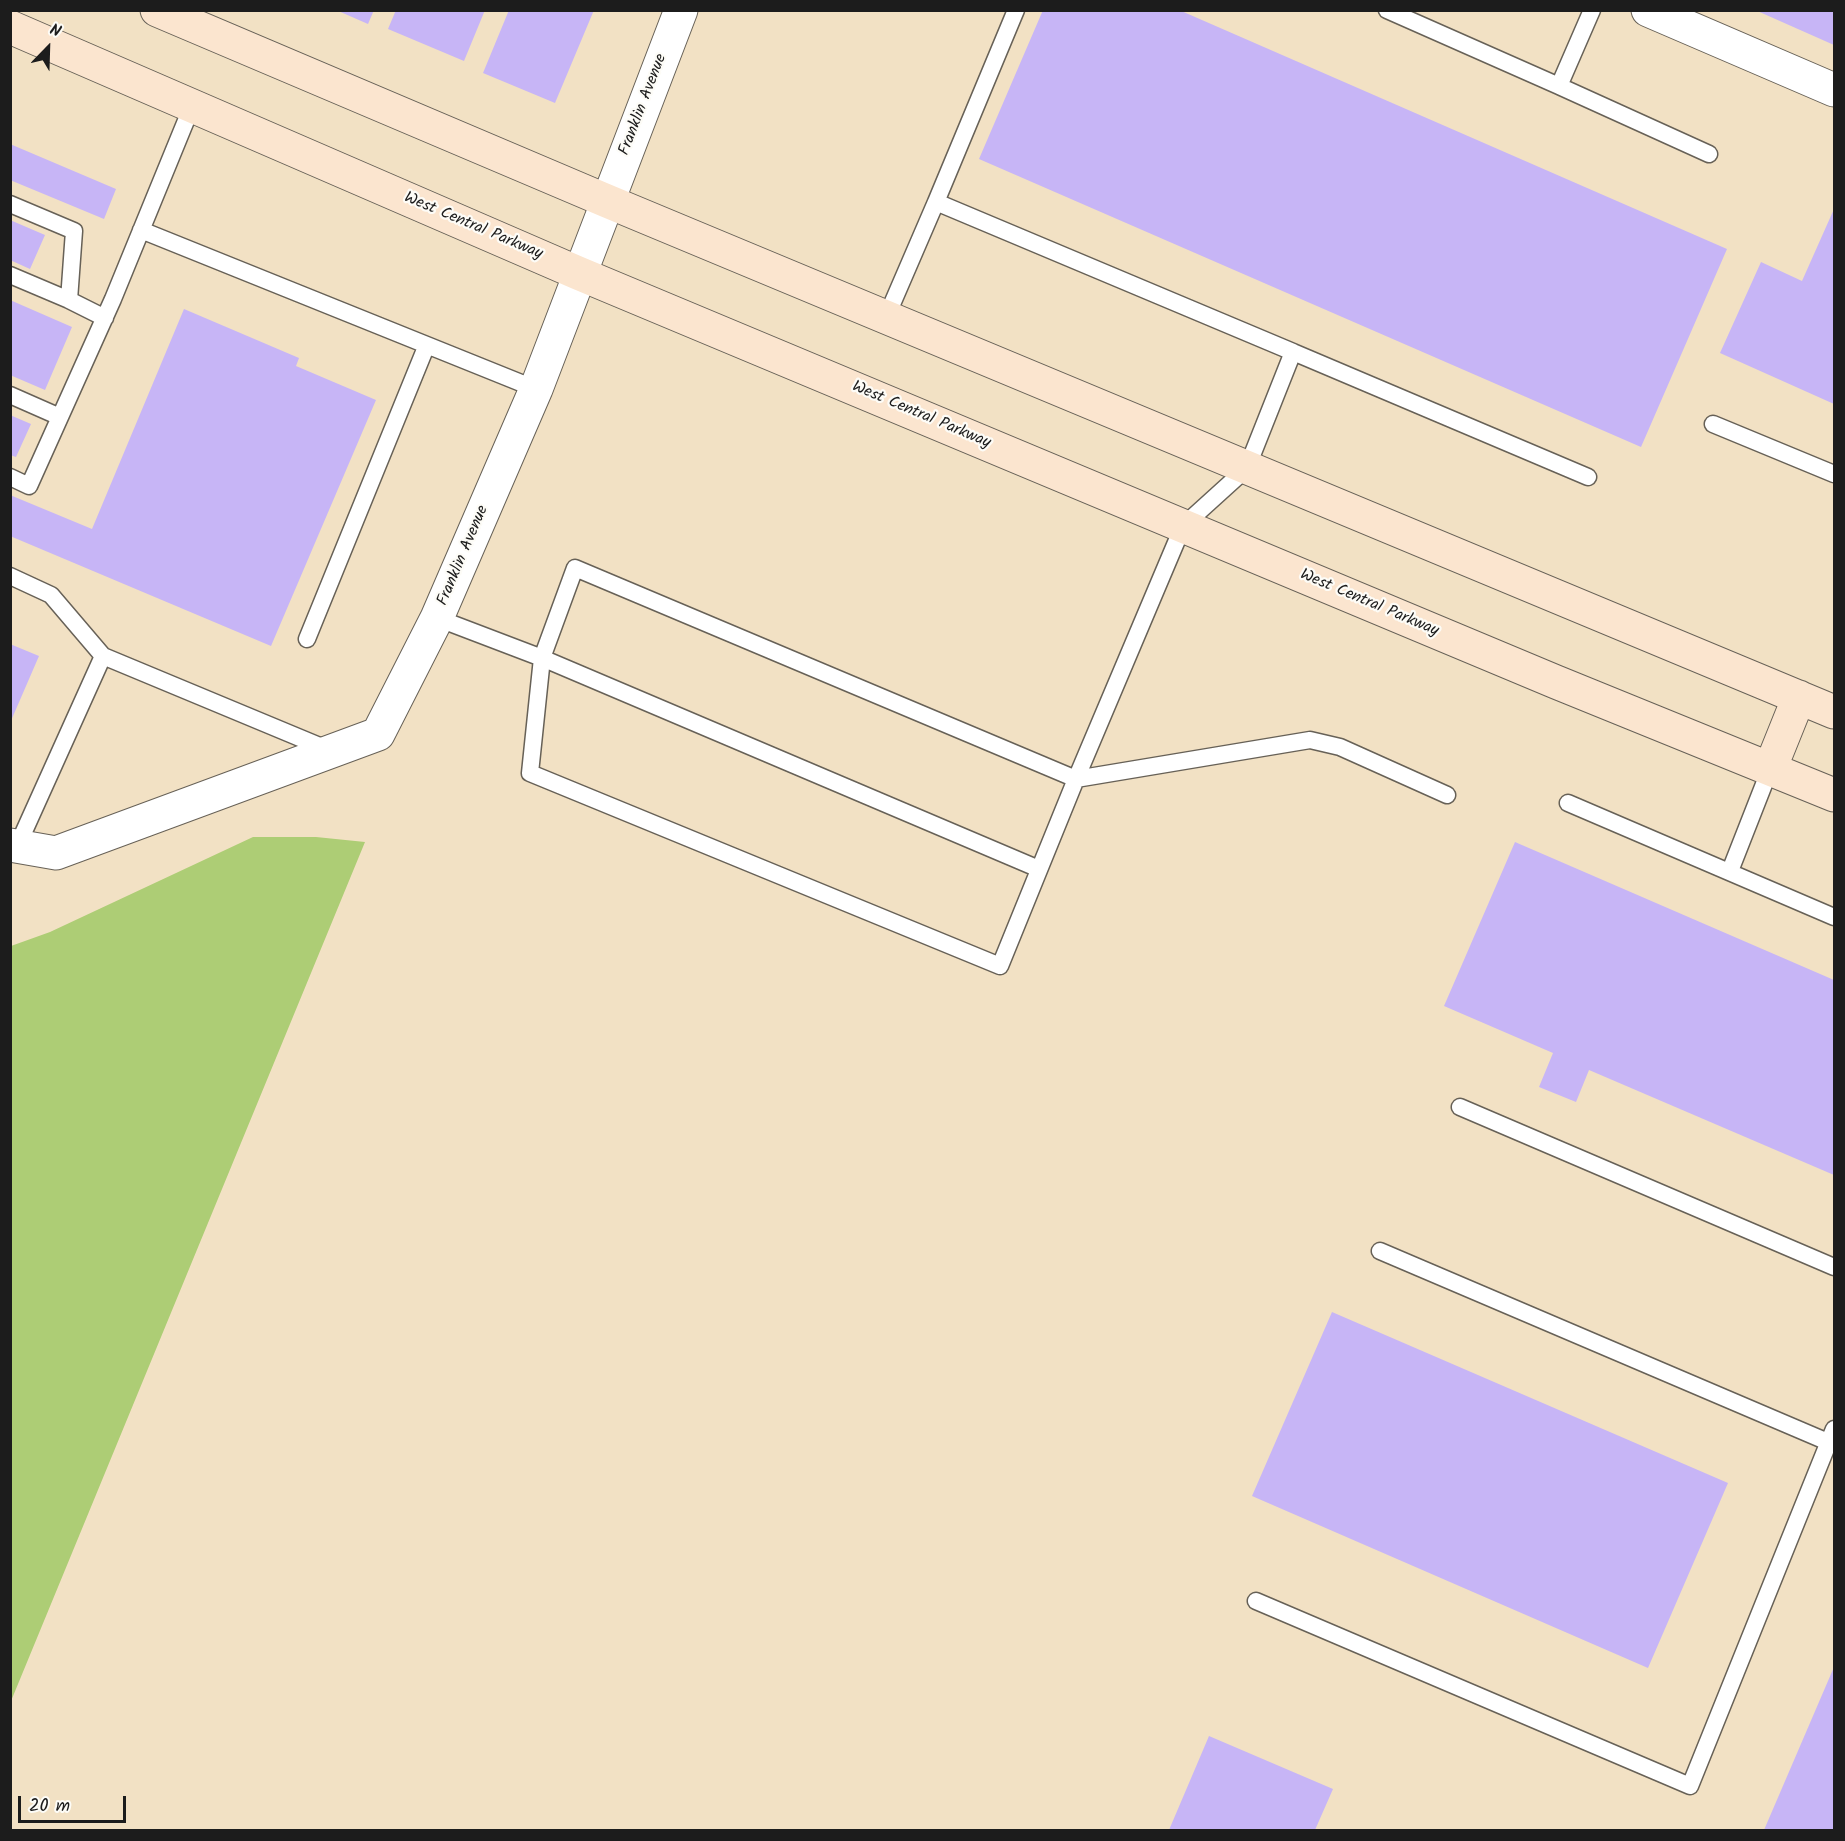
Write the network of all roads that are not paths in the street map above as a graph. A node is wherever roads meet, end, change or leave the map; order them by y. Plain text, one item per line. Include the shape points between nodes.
1 (157, 10) edge
2 (681, 10) edge
3 (1016, 10) edge
4 (1387, 10) edge
5 (1592, 10) edge
6 (1648, 10) edge
7 (10, 27) edge
8 (1559, 86) junction
9 (1834, 90) edge
10 (192, 106) junction
11 (1710, 154) dead end
12 (607, 201) junction
13 (936, 201) junction
14 (10, 204) edge
15 (141, 230) junction
16 (578, 273) junction
17 (10, 275) edge
18 (69, 300) junction
19 (105, 318) junction
20 (886, 318) junction
21 (426, 347) junction
22 (1293, 352) junction
23 (536, 389) junction
24 (10, 395) edge
25 (60, 417) junction
26 (1713, 424) dead end
27 (1247, 468) junction
28 (1834, 474) edge
29 (10, 477) edge
30 (1588, 477) dead end
31 (1182, 526) junction
32 (10, 576) edge
33 (437, 618) junction
34 (307, 639) dead end
35 (103, 656) junction
36 (542, 658) junction
37 (1799, 697) junction
38 (1834, 712) edge
39 (329, 750) junction
40 (1770, 769) junction
41 (1076, 779) junction
42 (1447, 795) dead end
43 (1834, 795) edge
44 (1568, 803) dead end
45 (14, 846) edge
46 (1040, 869) junction
47 (1730, 871) junction
48 (1834, 917) edge
49 (1460, 1107) dead end
50 (1380, 1251) dead end
51 (1834, 1267) edge
52 (1831, 1435) edge
53 (1257, 1601) dead end

1 - 12 main road
2 - 12 street, Franklin Avenue
3 - 13 lane
4 - 8 lane
5 - 8 lane
6 - 9 street
7 - 10 main road, West Central Parkway
8 - 11 lane
10 - 15 lane
10 - 16 main road, West Central Parkway
12 - 16 street, Franklin Avenue
12 - 20 main road
13 - 20 lane
13 - 22 lane
14 - 18 lane via 74,231
15 - 19 lane
15 - 21 lane
16 - 23 street, Franklin Avenue
16 - 31 main road, West Central Parkway
17 - 18 lane
18 - 19 lane
19 - 25 lane
20 - 27 main road
21 - 23 lane
21 - 34 lane
22 - 27 lane
22 - 30 lane
23 - 33 street, Franklin Avenue
24 - 25 lane
25 - 29 lane via 29,486
26 - 28 lane
27 - 31 lane
27 - 37 main road
31 - 40 main road, West Central Parkway
31 - 41 lane
32 - 35 lane via 51,595
33 - 36 lane
33 - 39 street, Franklin Avenue via 378,734
35 - 39 lane
35 - 45 lane
36 - 41 lane via 575,567
36 - 46 lane
36 - 46 lane via 530,773 1000,966
37 - 38 main road
37 - 40 main road
39 - 45 street, Franklin Avenue via 56,853
40 - 43 main road, West Central Parkway
40 - 47 lane
41 - 42 lane via 1310,741 1340,747
41 - 46 lane
44 - 47 lane
47 - 48 lane
49 - 51 lane
50 - 52 lane
52 - 53 lane via 1690,1786

